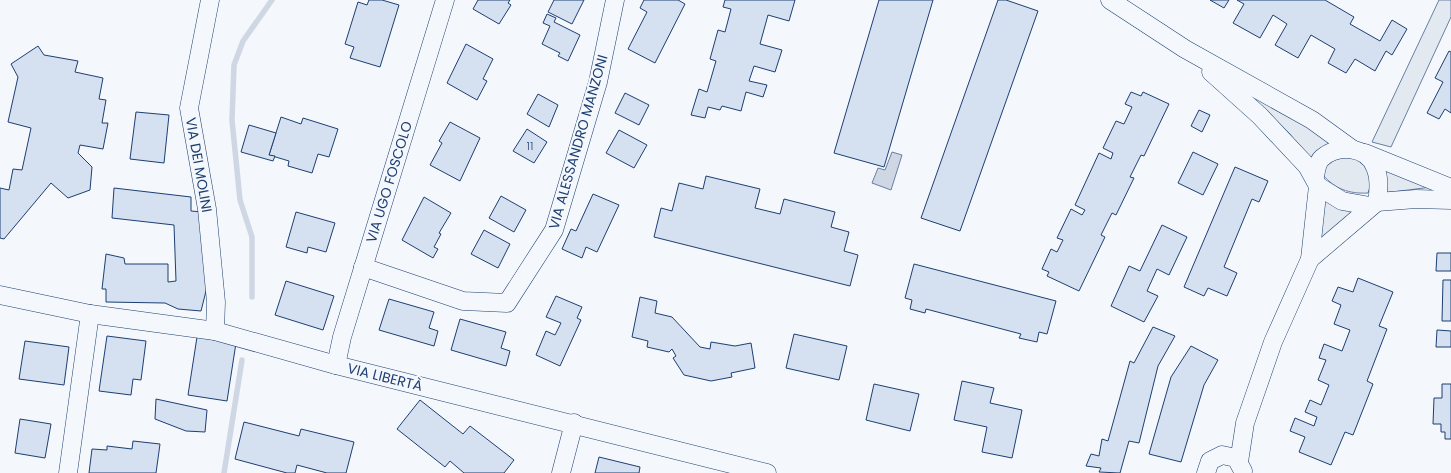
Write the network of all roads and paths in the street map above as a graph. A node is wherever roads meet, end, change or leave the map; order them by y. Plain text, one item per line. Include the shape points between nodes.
1 (210, 0) edge
2 (445, 0) edge
3 (615, 0) edge
4 (1110, 0) edge
5 (1185, 49) junction
6 (1358, 151) junction
7 (1317, 181) junction
8 (1451, 188) edge
9 (1451, 200) edge
10 (1374, 204) junction
11 (1310, 259) junction
12 (363, 267) junction
13 (0, 295) edge
14 (90, 314) junction
15 (215, 331) junction
16 (336, 365) junction
17 (574, 423) junction
18 (1239, 467) edge
19 (68, 473) edge
20 (561, 473) edge
21 (767, 473) edge
22 (1206, 473) edge

1 - 15 street, VIA DEI MOLINI via 190,108 208,209 216,302
2 - 12 street, VIA UGO FOSCOLO
3 - 12 street, VIA ALESSANDRO MANZONI via 598,82 554,230 507,303 463,301
4 - 5 street
5 - 6 street via 1312,120
5 - 7 street via 1260,116
6 - 7 street via 1334,150 1320,159
6 - 8 street
6 - 10 street via 1375,166 1379,186
7 - 10 street via 1342,201
7 - 11 street
9 - 10 street via 1416,199
10 - 11 street
11 - 18 street via 1273,342 1245,423
12 - 16 street, VIA UGO FOSCOLO
13 - 14 street, VIA LIBERTÀ
14 - 15 street, VIA LIBERTÀ
14 - 19 street
15 - 16 street, VIA LIBERTÀ
16 - 17 street, VIA LIBERTÀ
17 - 20 street
17 - 21 street, VIA LIBERTÀ
18 - 22 street via 1216,456 1210,461

